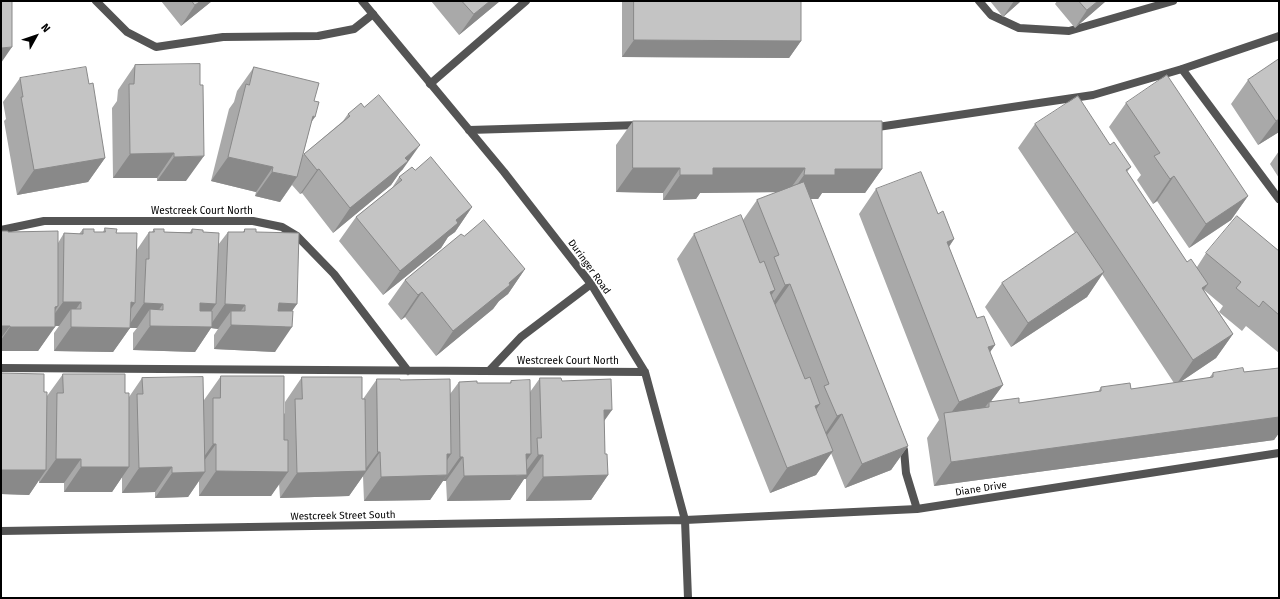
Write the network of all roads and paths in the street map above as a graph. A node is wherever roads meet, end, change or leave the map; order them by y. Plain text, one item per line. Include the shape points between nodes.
1 (96, 1) edge
2 (362, 1) edge
3 (526, 1) edge
4 (979, 1) edge
5 (1173, 1) edge
6 (373, 14) junction
7 (1279, 36) edge
8 (1182, 69) junction
9 (430, 84) junction
10 (650, 125) edge
11 (859, 128) edge
12 (469, 130) junction
13 (1279, 199) edge
14 (1, 230) edge
15 (591, 284) junction
16 (1, 368) edge
17 (408, 371) junction
18 (489, 371) junction
19 (646, 372) junction
20 (898, 436) edge
21 (1279, 453) edge
22 (917, 509) junction
23 (685, 520) junction
24 (1, 531) edge
25 (688, 598) edge

1 - 6 street via 128,32 156,47 223,37 318,36 354,30
2 - 6 street, Duringer Road
3 - 9 street
4 - 5 street via 991,15 1019,28 1070,31
6 - 9 street, Duringer Road
7 - 8 street
8 - 11 street via 1094,95 875,128
8 - 13 street
9 - 12 street, Duringer Road
10 - 12 street
12 - 15 street, Duringer Road
14 - 17 street, Westcreek Court North via 44,220 253,221 282,227 297,236 334,274
15 - 18 street, Westcreek Court North via 521,337
15 - 19 street, Duringer Road
16 - 17 street, Westcreek Court North
17 - 18 street, Westcreek Court North
18 - 19 street, Westcreek Court North
19 - 23 street, Duringer Road
20 - 22 street via 904,450 906,473
21 - 22 street, Diane Drive
22 - 23 street, Diane Drive
23 - 24 street, Westcreek Street South
23 - 25 street, Duringer Road

